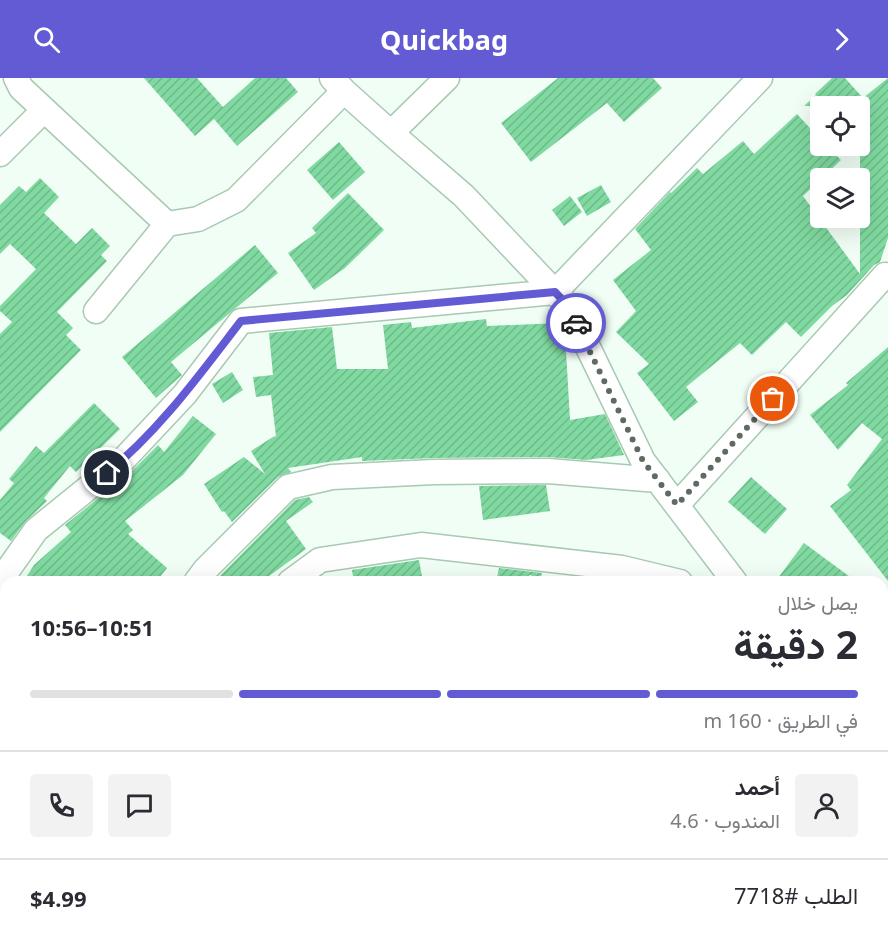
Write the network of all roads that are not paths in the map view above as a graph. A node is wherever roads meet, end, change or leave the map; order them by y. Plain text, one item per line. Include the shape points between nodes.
1 (16, 78) edge
2 (447, 78) edge
3 (760, 78) edge
4 (338, 84) edge
5 (44, 110) junction
6 (391, 133) junction
7 (0, 154) edge
8 (167, 224) junction
9 (885, 275) dead end
10 (555, 292) junction
11 (96, 311) dead end
12 (658, 480) junction
13 (677, 505) junction
14 (575, 572) edge
15 (4, 576) edge
16 (200, 576) edge
17 (298, 576) edge
18 (655, 576) edge
19 (730, 576) edge

1 - 5 street
2 - 6 street
3 - 10 street
4 - 6 street
4 - 8 street via 236,200 198,219
5 - 7 street
5 - 8 street
6 - 10 street via 464,196
8 - 11 street
9 - 13 street
10 - 12 street via 568,306 643,461
10 - 15 street via 241,321 178,402 124,459 36,530
12 - 13 street
12 - 16 street via 548,471 332,477 288,487
13 - 19 street
14 - 17 street via 421,545 320,560
14 - 18 street via 622,568

